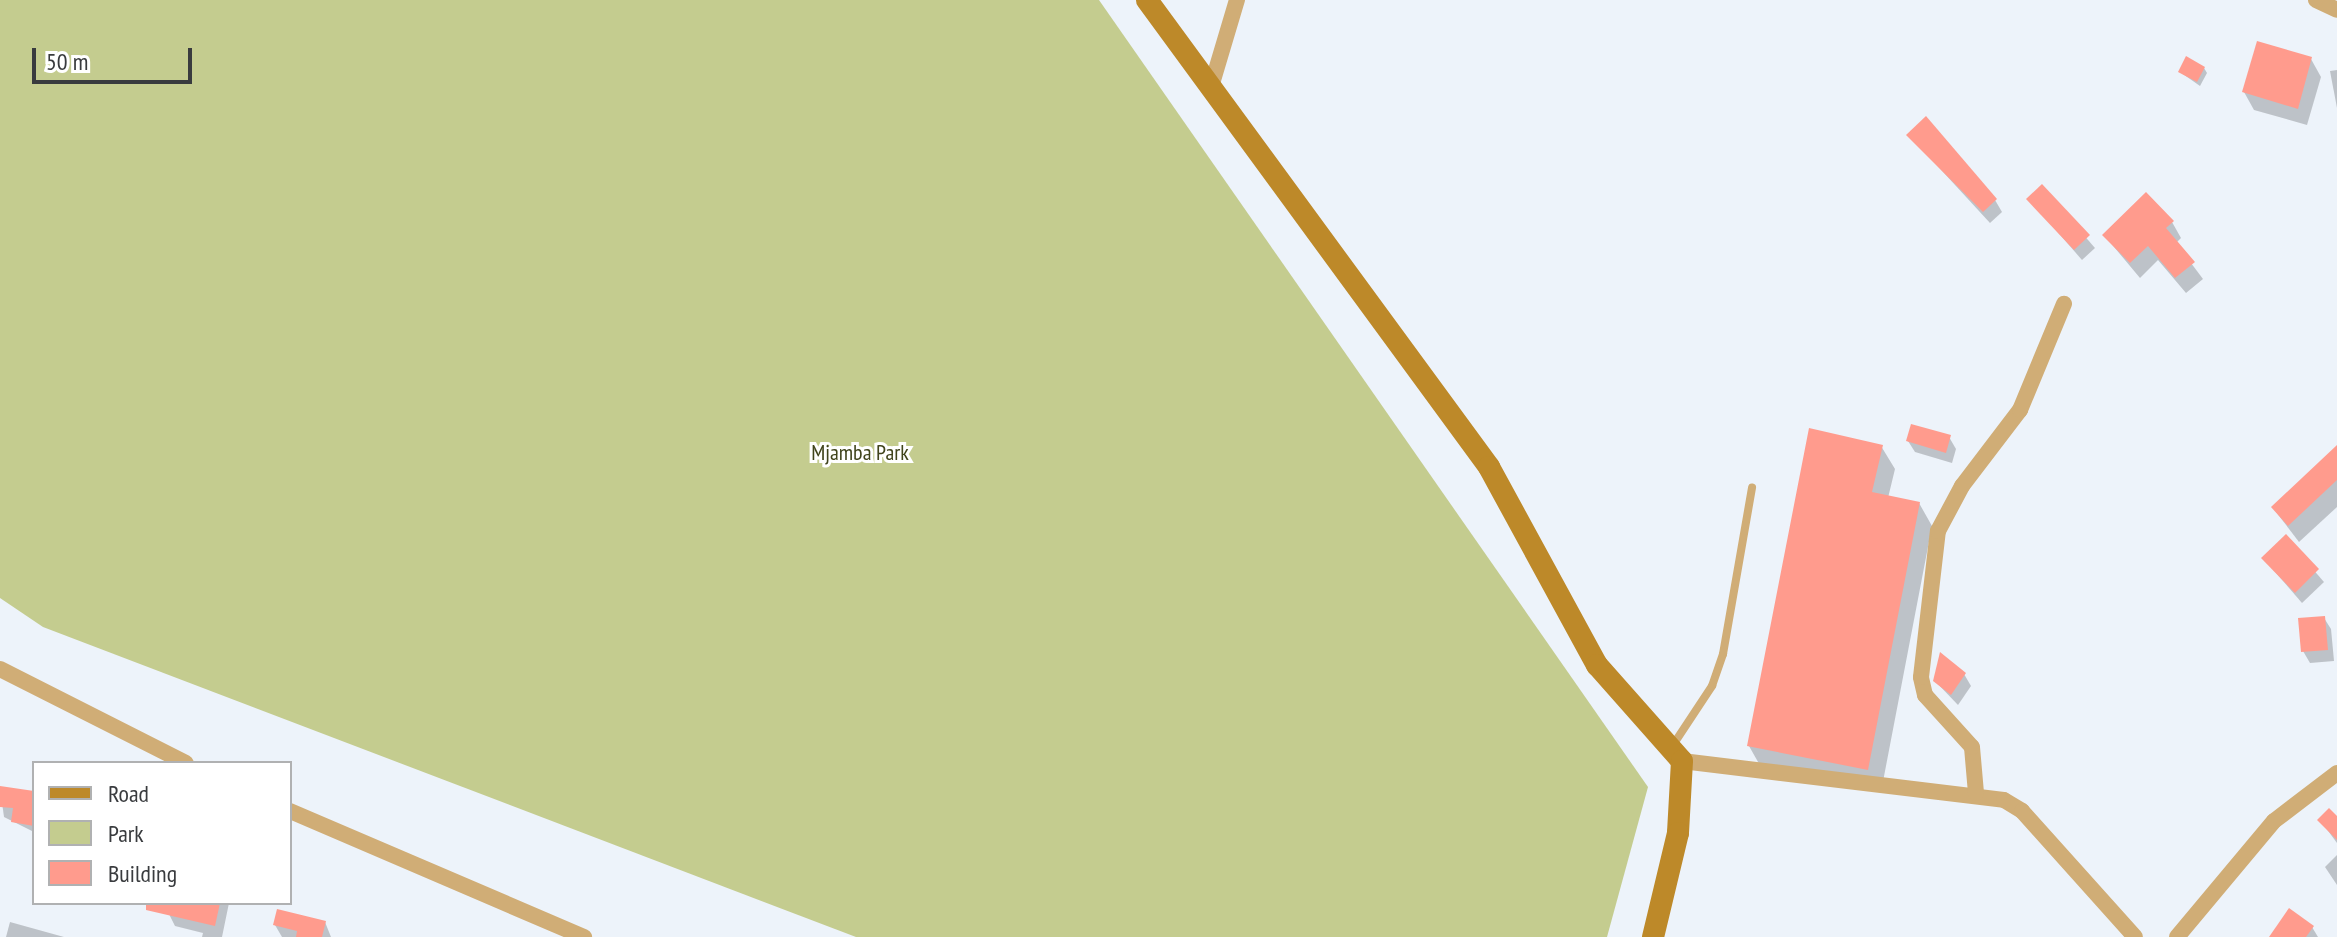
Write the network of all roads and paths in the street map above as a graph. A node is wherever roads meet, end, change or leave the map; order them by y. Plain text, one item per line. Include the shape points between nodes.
1 (1147, 0) edge
2 (1237, 0) edge
3 (2316, 0) edge
4 (2337, 10) edge
5 (1211, 87) junction
6 (2064, 304) dead end
7 (1752, 487) dead end
8 (0, 669) edge
9 (1677, 753) junction
10 (182, 761) edge
11 (2337, 773) edge
12 (1976, 793) junction
13 (292, 812) edge
14 (584, 937) edge
15 (1653, 937) edge
16 (2135, 937) edge
17 (2177, 937) edge

1 - 5 main road
2 - 5 street
3 - 4 street
5 - 9 main road via 1489,467 1597,665
6 - 12 street via 2020,410 1962,486 1938,531 1921,677 1925,695 1972,747
7 - 9 lane via 1723,654
8 - 10 street
9 - 12 street via 1944,795
9 - 15 main road via 1680,822
11 - 17 street via 2274,821
12 - 16 street via 2022,811
13 - 14 street

